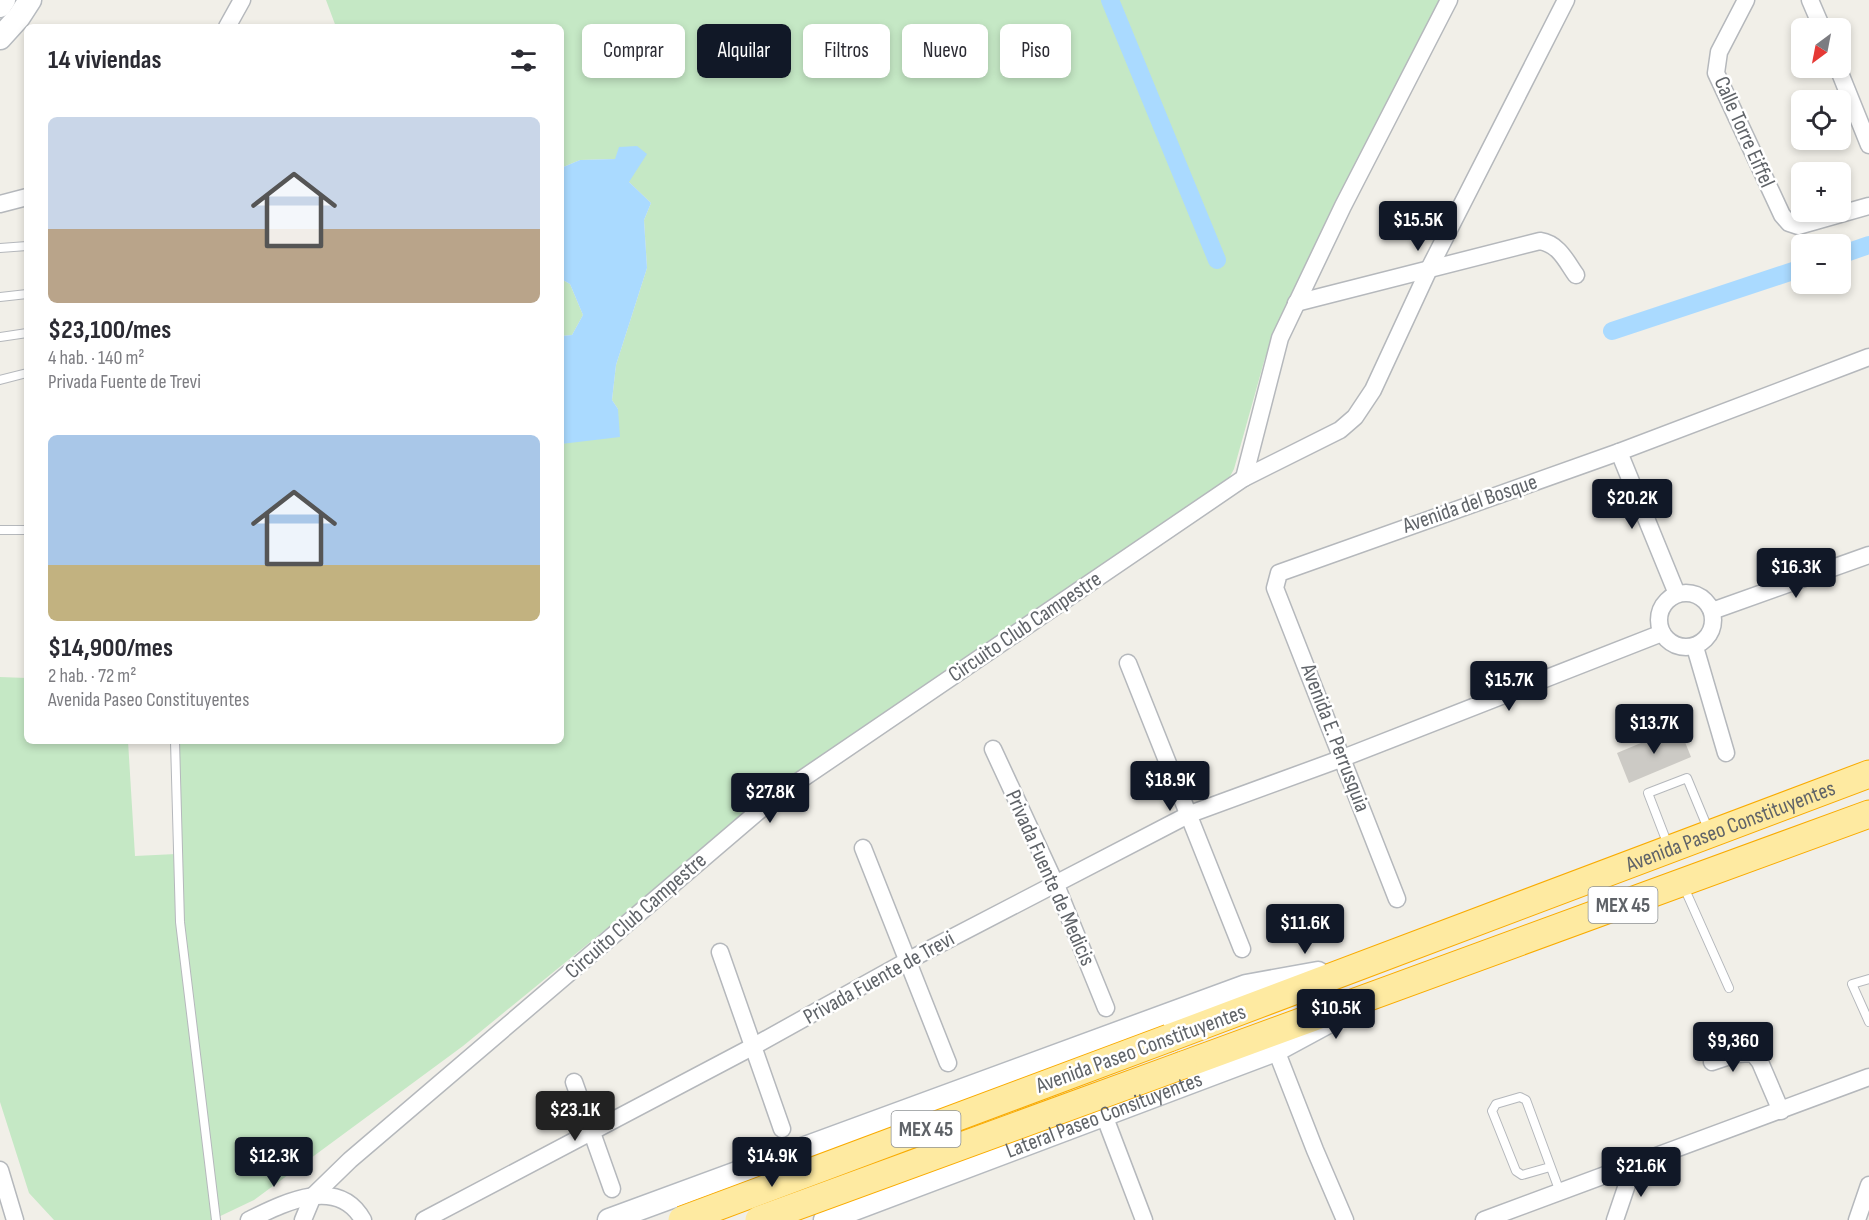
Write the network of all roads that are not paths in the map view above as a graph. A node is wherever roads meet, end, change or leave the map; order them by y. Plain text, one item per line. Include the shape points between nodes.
1 (4, 0) edge
2 (30, 0) edge
3 (242, 0) edge
4 (1449, 0) edge
5 (1566, 0) edge
6 (1746, 0) edge
7 (1810, 0) edge
8 (0, 6) edge
9 (1818, 18) edge
10 (229, 24) edge
11 (0, 38) edge
12 (1842, 78) edge
13 (1869, 145) edge
14 (24, 198) edge
15 (0, 204) edge
16 (1869, 206) edge
17 (24, 246) edge
18 (0, 248) edge
19 (1430, 267) junction
20 (1576, 275) dead end
21 (24, 294) edge
22 (0, 297) edge
23 (1296, 303) junction
24 (24, 333) edge
25 (0, 337) edge
26 (1869, 357) edge
27 (24, 374) edge
28 (0, 380) edge
29 (1619, 452) junction
30 (1244, 478) junction
31 (0, 530) edge
32 (24, 530) edge
33 (1869, 555) edge
34 (1276, 578) joint
35 (1677, 594) junction
36 (1712, 611) junction
37 (1662, 633) junction
38 (1695, 647) junction
39 (1128, 663) dead end
40 (174, 744) edge
41 (993, 749) dead end
42 (1726, 753) dead end
43 (1343, 758) junction
44 (1869, 774) edge
45 (1190, 814) junction
46 (1869, 814) edge
47 (1711, 834) junction
48 (863, 848) dead end
49 (1670, 850) junction
50 (1682, 883) junction
51 (1056, 885) junction
52 (1397, 899) dead end
53 (1242, 950) dead end
54 (720, 952) dead end
55 (907, 961) junction
56 (1370, 964) junction
57 (1869, 979) edge
58 (1729, 988) dead end
59 (1377, 994) junction
60 (1106, 1008) dead end
61 (1869, 1022) edge
62 (754, 1046) junction
63 (1276, 1050) junction
64 (1712, 1062) dead end
65 (948, 1063) dead end
66 (1869, 1077) edge
67 (574, 1082) dead end
68 (1781, 1111) junction
69 (1104, 1114) junction
70 (782, 1129) dead end
71 (590, 1132) junction
72 (1634, 1164) junction
73 (1550, 1167) junction
74 (0, 1170) edge
75 (744, 1171) junction
76 (1869, 1185) edge
77 (612, 1189) dead end
78 (1560, 1192) junction
79 (314, 1196) junction
80 (10, 1202) junction
81 (15, 1220) edge
82 (29, 1220) edge
83 (216, 1220) edge
84 (249, 1220) edge
85 (303, 1220) edge
86 (363, 1220) edge
87 (424, 1220) edge
88 (609, 1220) edge
89 (682, 1220) edge
90 (761, 1220) edge
91 (825, 1220) edge
92 (1144, 1220) edge
93 (1345, 1220) edge
94 (1484, 1220) edge
95 (1615, 1220) edge
96 (1857, 1220) edge

1 - 8 main road
2 - 11 main road
3 - 10 street
4 - 23 street
5 - 19 street, Circuito Club Campestre
6 - 16 street, Calle Torre Eiffel via 1715,63 1716,73 1782,215 1798,226
7 - 9 street
12 - 13 street
14 - 15 street
17 - 18 lane
19 - 20 street via 1540,241 1556,247
19 - 23 street
19 - 30 street, Circuito Club Campestre via 1373,390 1355,417 1340,430
21 - 22 lane
23 - 30 street via 1280,338
24 - 25 lane
26 - 29 street, Avenida del Bosque
27 - 28 lane
29 - 34 street, Avenida del Bosque via 1284,569
29 - 35 street
30 - 79 street, Circuito Club Campestre via 774,798 359,1153
31 - 32 lane
33 - 36 street
34 - 43 street, Avenida E. Perrusquia via 1275,588
35 - 36 street via 1698,596
35 - 37 street via 1661,608
36 - 38 street via 1711,632
37 - 38 street via 1674,645
37 - 43 street, Privada Fuente de Trevi
38 - 42 street
39 - 45 street
40 - 83 lane via 180,922
41 - 51 street, Privada Fuente de Medicis
43 - 45 street, Privada Fuente de Trevi
43 - 52 street, Avenida E. Perrusquia
44 - 47 highway, Avenida Paseo Constituyentes / MEX 45
45 - 51 street, Privada Fuente de Trevi
45 - 53 street
46 - 50 highway, Avenida Paseo Constituyentes / MEX 45
47 - 49 highway, Avenida Paseo Constituyentes / MEX 45
47 - 49 lane via 1687,778 1648,793
48 - 55 street
49 - 56 highway, Avenida Paseo Constituyentes / MEX 45
50 - 58 lane
50 - 59 highway, Avenida Paseo Constituyentes / MEX 45
51 - 55 street, Privada Fuente de Trevi
51 - 60 street, Privada Fuente de Medicis
54 - 62 street
55 - 62 street, Privada Fuente de Trevi
55 - 65 street
56 - 75 main road via 1246,986
56 - 89 highway, Avenida Paseo Constituyentes / MEX 45, bridge
57 - 61 lane via 1852,984
59 - 63 main road, Lateral Paseo Consituyentes
59 - 90 highway, Avenida Paseo Constituyentes / MEX 45, bridge
62 - 70 street
62 - 71 street, Privada Fuente de Trevi
63 - 69 main road, Lateral Paseo Consituyentes
63 - 93 street
64 - 68 street via 1753,1053
66 - 68 street
67 - 71 street
68 - 72 street
69 - 91 main road, Lateral Paseo Consituyentes
69 - 92 street
71 - 77 street
71 - 87 street, Privada Fuente de Trevi
72 - 78 street
72 - 95 street
73 - 73 lane via 1526,1100 1520,1096 1496,1104 1492,1111 1516,1172 1522,1175
73 - 78 lane
74 - 80 street
75 - 88 main road
75 - 90 main road
76 - 96 street
78 - 94 street
79 - 84 street, Circuito Club Campestre via 277,1206
79 - 85 street, Circuito Club Campestre
79 - 86 street via 339,1198 349,1203
80 - 81 street
80 - 82 street

